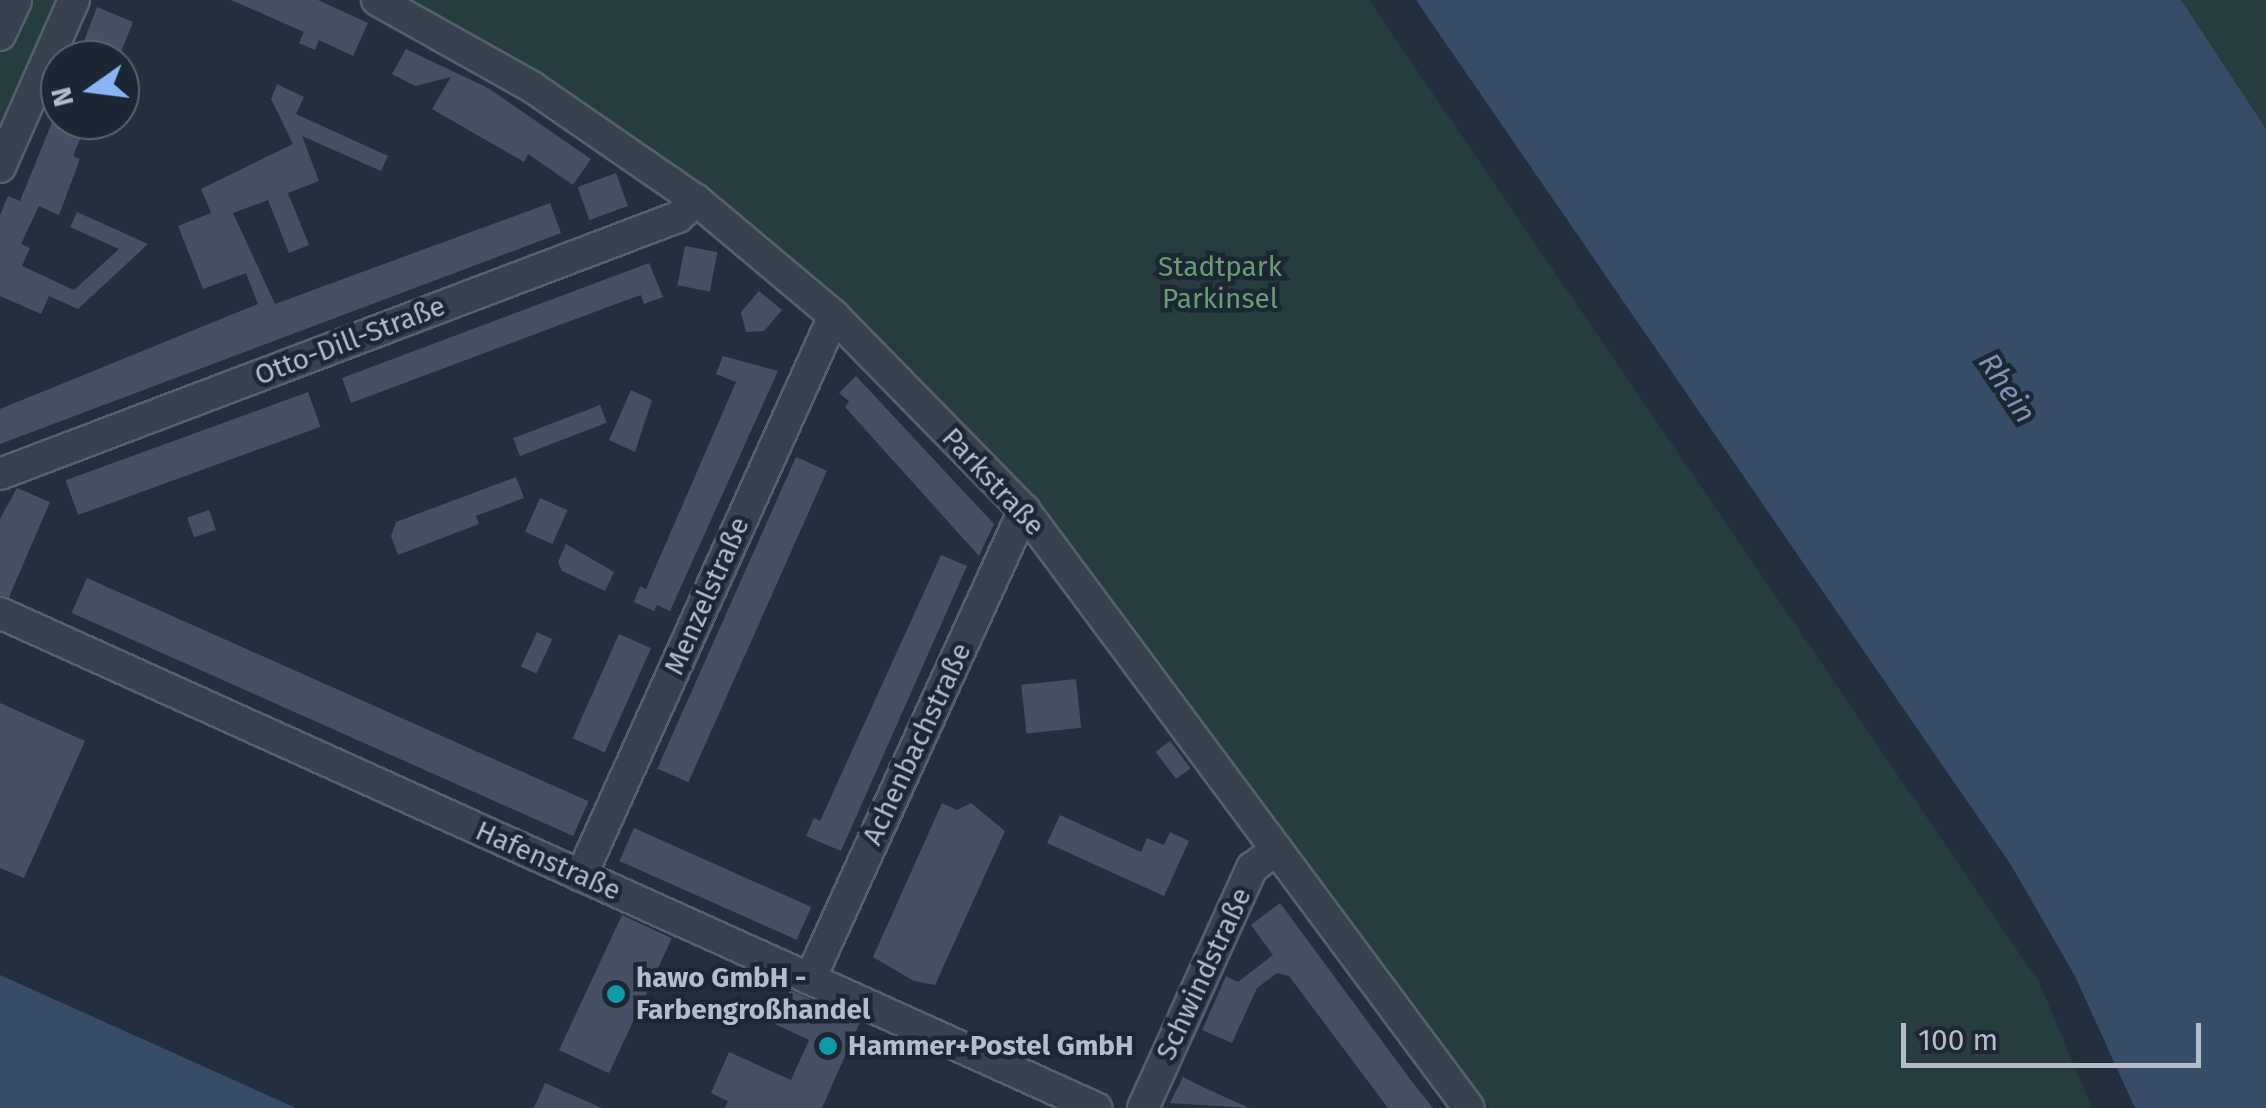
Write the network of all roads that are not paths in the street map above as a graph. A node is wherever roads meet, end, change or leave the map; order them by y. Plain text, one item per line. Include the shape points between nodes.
1 (16, 0) edge
2 (74, 0) edge
3 (377, 0) edge
4 (0, 35) edge
5 (0, 167) edge
6 (696, 200) junction
7 (834, 316) junction
8 (0, 474) edge
9 (1024, 510) junction
10 (0, 613) edge
11 (1276, 849) junction
12 (580, 876) junction
13 (810, 979) junction
14 (1096, 1108) edge
15 (1142, 1108) edge
16 (1469, 1108) edge

1 - 4 street
2 - 5 street
3 - 6 street, Parkstraße via 532,87
6 - 7 street, Parkstraße
6 - 8 street, Otto-Dill-Straße via 678,218
7 - 9 street, Parkstraße
7 - 12 street, Menzelstraße
9 - 11 street, Parkstraße
9 - 13 street, Achenbachstraße
10 - 12 street, Hafenstraße
11 - 15 street, Schwindstraße via 1252,868
11 - 16 street, Parkstraße
12 - 13 street, Hafenstraße
13 - 14 street, Hafenstraße

